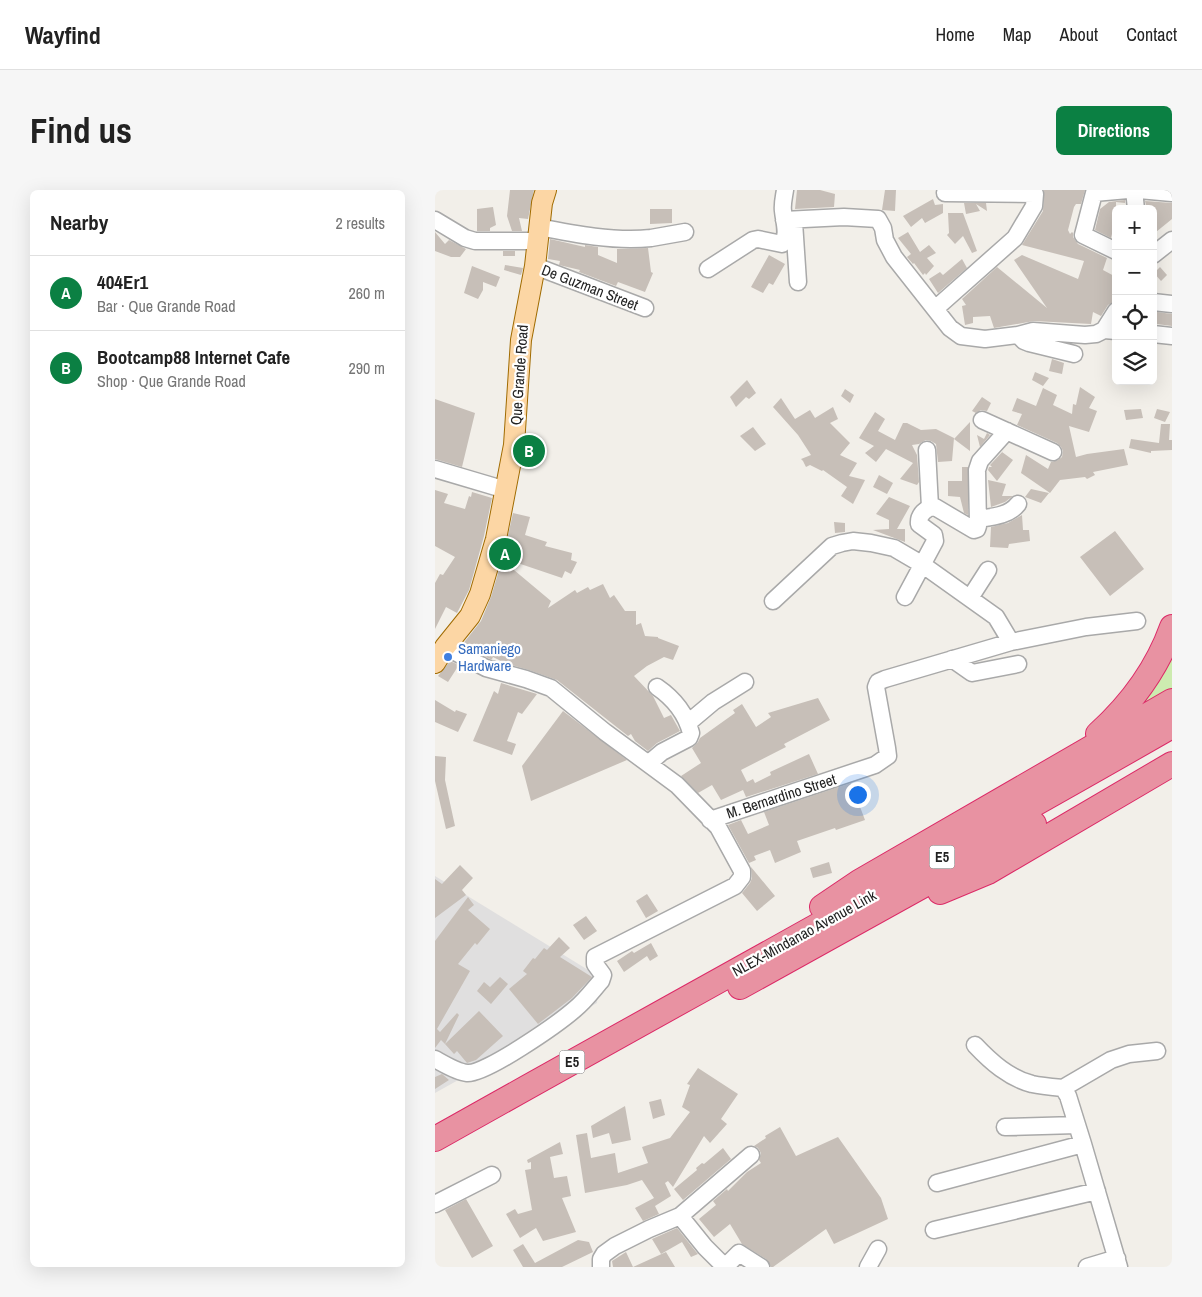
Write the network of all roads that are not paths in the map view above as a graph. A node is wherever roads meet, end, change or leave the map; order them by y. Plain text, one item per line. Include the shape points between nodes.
1 (546, 190) edge
2 (785, 190) edge
3 (1128, 190) edge
4 (1133, 190) edge
5 (1139, 190) edge
6 (1093, 192) edge
7 (945, 193) dead end
8 (1172, 193) edge
9 (1135, 205) edge
10 (435, 220) edge
11 (789, 220) junction
12 (685, 232) dead end
13 (538, 234) junction
14 (1172, 240) edge
15 (1114, 250) edge
16 (1157, 252) edge
17 (535, 266) junction
18 (708, 269) dead end
19 (797, 282) dead end
20 (1157, 302) edge
21 (1172, 304) edge
22 (645, 308) dead end
23 (935, 308) junction
24 (1110, 330) edge
25 (1157, 334) edge
26 (1018, 335) junction
27 (1172, 336) edge
28 (1074, 354) dead end
29 (981, 420) dead end
30 (1007, 431) junction
31 (927, 450) dead end
32 (1053, 452) dead end
33 (435, 469) edge
34 (506, 490) junction
35 (1018, 504) dead end
36 (930, 507) junction
37 (978, 519) junction
38 (923, 565) junction
39 (987, 570) dead end
40 (905, 597) dead end
41 (970, 598) junction
42 (773, 601) dead end
43 (1137, 621) dead end
44 (1172, 628) edge
45 (1011, 642) junction
46 (440, 655) edge
47 (951, 659) junction
48 (1018, 664) dead end
49 (745, 682) dead end
50 (657, 687) dead end
51 (1172, 701) edge
52 (688, 723) junction
53 (1172, 726) edge
54 (1172, 744) edge
55 (649, 763) junction
56 (1172, 764) edge
57 (1172, 769) edge
58 (1134, 787) junction
59 (1003, 799) junction
60 (710, 820) junction
61 (834, 936) junction
62 (710, 985) junction
63 (975, 1045) dead end
64 (1157, 1051) dead end
65 (435, 1059) edge
66 (1065, 1092) junction
67 (1077, 1125) junction
68 (1005, 1126) dead end
69 (435, 1139) edge
70 (1083, 1144) junction
71 (751, 1155) dead end
72 (435, 1157) edge
73 (492, 1175) dead end
74 (937, 1183) dead end
75 (1097, 1190) junction
76 (435, 1204) edge
77 (681, 1216) junction
78 (934, 1230) dead end
79 (878, 1249) dead end
80 (1118, 1263) edge
81 (601, 1267) edge
82 (725, 1267) edge
83 (761, 1267) edge
84 (868, 1267) edge
85 (1087, 1267) edge

1 - 13 main road, Que Grande Road
2 - 11 street via 783,209
3 - 6 street
4 - 9 street
5 - 8 street
6 - 15 street via 1083,235
7 - 23 street via 1035,194 1034,206 1015,238
10 - 13 street via 475,241
11 - 18 street via 782,244 753,240
11 - 19 street
11 - 23 street via 878,219 894,257
12 - 13 street via 649,238
13 - 17 main road, Que Grande Road
14 - 16 street
17 - 22 street, De Guzman Street
17 - 34 main road, Que Grande Road via 523,320 514,445
20 - 21 street
23 - 26 street via 949,328 961,336 985,339
24 - 26 street via 1085,335 1033,331
25 - 27 street
26 - 28 street via 1029,343
29 - 30 street
30 - 32 street
30 - 37 street via 980,461
31 - 36 street
33 - 34 street
34 - 46 main road, Que Grande Road via 480,594 470,616
35 - 37 street via 1005,513
36 - 37 street via 973,530 977,529
36 - 38 street via 918,521 934,535 935,541
38 - 40 street
38 - 41 street
38 - 42 street via 894,548 871,543 842,543 832,546
39 - 41 street
41 - 45 street via 996,617
43 - 45 street, M. Bernardino Street
44 - 59 highway via 1149,675 1121,713 1095,737
45 - 47 street, M. Bernardino Street
46 - 55 street, M. Bernardino Street via 551,688
47 - 48 street via 972,673
47 - 60 street, M. Bernardino Street via 878,682 888,756 883,760
49 - 52 street
50 - 52 street via 668,695
51 - 59 highway
52 - 55 street via 689,738
53 - 62 highway, NLEX-Mindanao Avenue Link / E5
54 - 61 highway, NLEX-Mindanao Avenue Link / E5
55 - 60 street, M. Bernardino Street via 677,785
56 - 58 highway
57 - 58 highway
58 - 61 highway via 988,872
59 - 62 highway via 859,882
60 - 65 street via 722,833 742,871 742,877 735,886 595,957 595,964 603,976 601,980 576,1008 529,1042 480,1070 466,1073
61 - 72 highway, NLEX-Mindanao Avenue Link / E5
62 - 69 highway, NLEX-Mindanao Avenue Link / E5
63 - 66 street via 1017,1079
64 - 66 street via 1111,1060
66 - 67 street
67 - 68 street
67 - 70 street
70 - 74 street
70 - 75 street
71 - 77 street
73 - 76 street
75 - 78 street
75 - 80 street
77 - 81 street via 615,1246 604,1254
77 - 82 street
79 - 84 street
80 - 85 street
82 - 83 street via 739,1253

